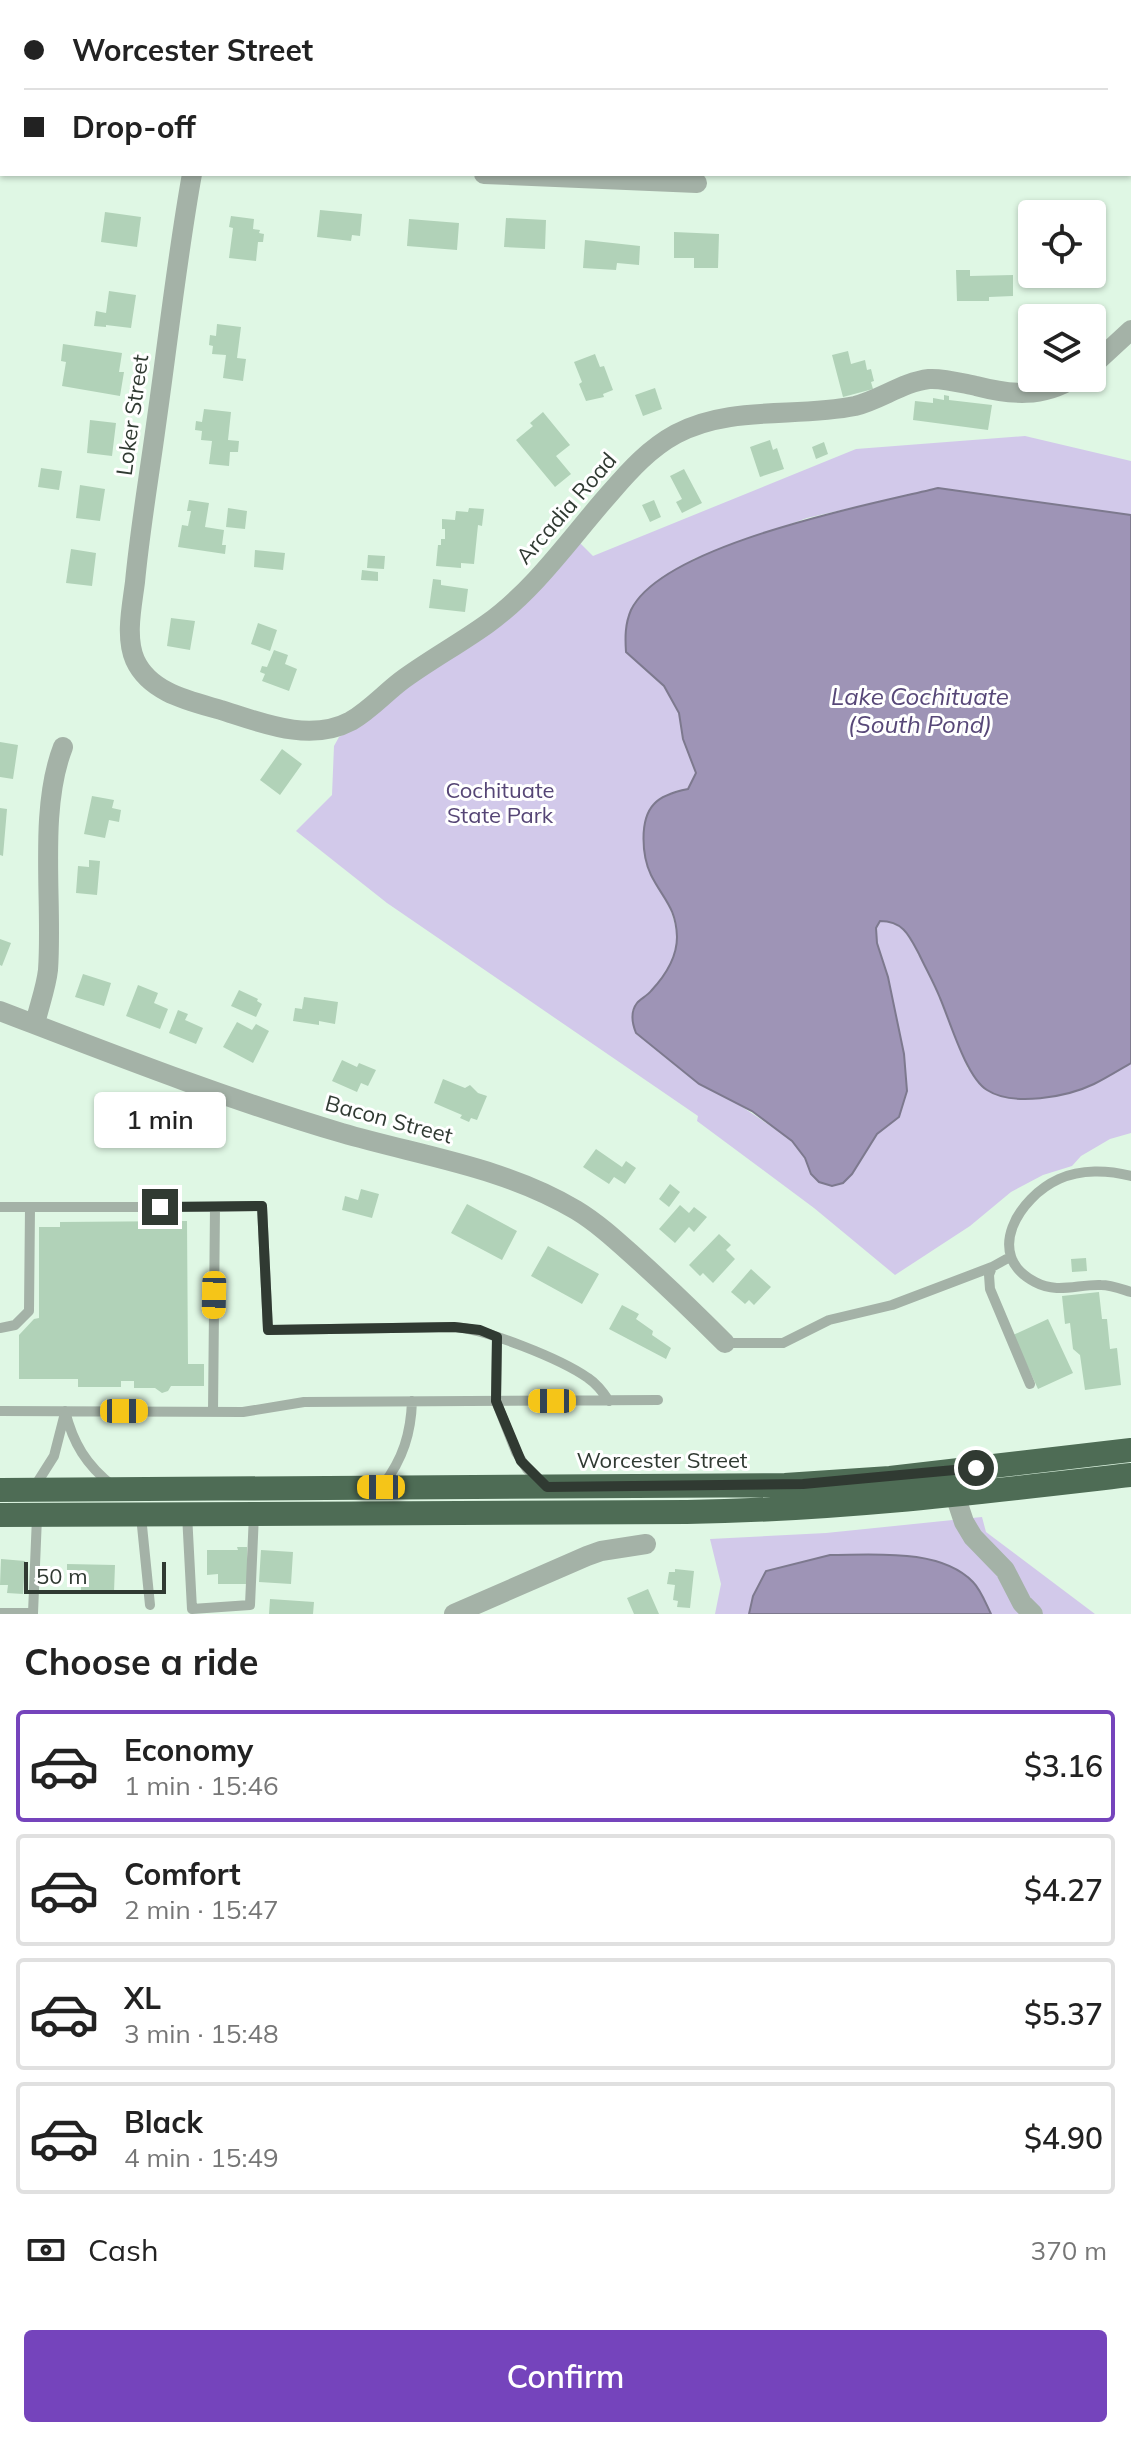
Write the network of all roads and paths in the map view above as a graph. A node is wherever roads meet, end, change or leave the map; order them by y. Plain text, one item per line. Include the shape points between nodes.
1 (192, 176) edge
2 (531, 176) edge
3 (697, 183) dead end
4 (1131, 330) edge
5 (1106, 353) edge
6 (1038, 392) edge
7 (137, 664) joint
8 (63, 747) dead end
9 (0, 1011) edge
10 (35, 1024) junction
11 (1131, 1176) edge
12 (0, 1207) edge
13 (215, 1207) junction
14 (30, 1208) junction
15 (1010, 1257) junction
16 (992, 1267) junction
17 (1131, 1292) edge
18 (0, 1328) edge
19 (497, 1337) junction
20 (725, 1343) joint
21 (1030, 1384) dead end
22 (658, 1400) dead end
23 (412, 1401) junction
24 (496, 1401) junction
25 (609, 1401) junction
26 (0, 1411) edge
27 (65, 1411) junction
28 (213, 1412) junction
29 (1131, 1450) edge
30 (1131, 1475) edge
31 (381, 1487) junction
32 (547, 1487) junction
33 (118, 1489) junction
34 (0, 1490) edge
35 (32, 1490) junction
36 (955, 1495) junction
37 (141, 1514) junction
38 (187, 1514) junction
39 (254, 1514) junction
40 (0, 1515) edge
41 (37, 1515) junction
42 (646, 1544) dead end
43 (150, 1605) dead end
44 (0, 1613) edge
45 (454, 1614) edge
46 (1033, 1614) edge

1 - 7 street, Loker Street via 142,508 131,627
2 - 3 street
4 - 5 street
6 - 7 street, Arcadia Road via 999,392 926,379 853,406 710,421 675,435 627,474 501,614 339,726 303,731 262,723 163,690
8 - 10 street via 50,813 47,977
9 - 10 street, Bacon Street
10 - 20 street, Bacon Street via 281,1114 531,1186 600,1226
11 - 15 lane via 1088,1172 1052,1183 1017,1219
12 - 14 lane
13 - 14 lane
13 - 19 lane via 262,1206 268,1330 454,1327
13 - 28 lane
14 - 18 lane via 29,1311 15,1325
15 - 16 lane
15 - 17 lane via 1026,1277 1049,1288 1102,1285
16 - 20 lane via 892,1305 836,1317 783,1343
16 - 21 lane via 990,1289
19 - 24 lane
19 - 25 lane via 579,1372
22 - 25 lane
23 - 24 lane
23 - 28 lane via 304,1402
23 - 31 lane via 406,1444
24 - 25 lane
24 - 32 lane via 521,1461
26 - 27 lane
27 - 28 lane
27 - 33 lane via 82,1455
27 - 35 lane via 54,1456
29 - 32 highway, Worcester Street via 820,1484
30 - 36 highway
31 - 32 highway, Worcester Street
31 - 33 highway, Worcester Street
33 - 35 highway, Worcester Street
34 - 35 highway, Worcester Street
36 - 39 highway via 753,1511
36 - 46 street via 973,1537 1005,1570
37 - 38 highway
37 - 41 highway
37 - 43 lane
38 - 39 highway
38 - 39 lane via 192,1609 250,1605
40 - 41 highway
41 - 44 lane via 33,1613
42 - 45 street via 601,1551

